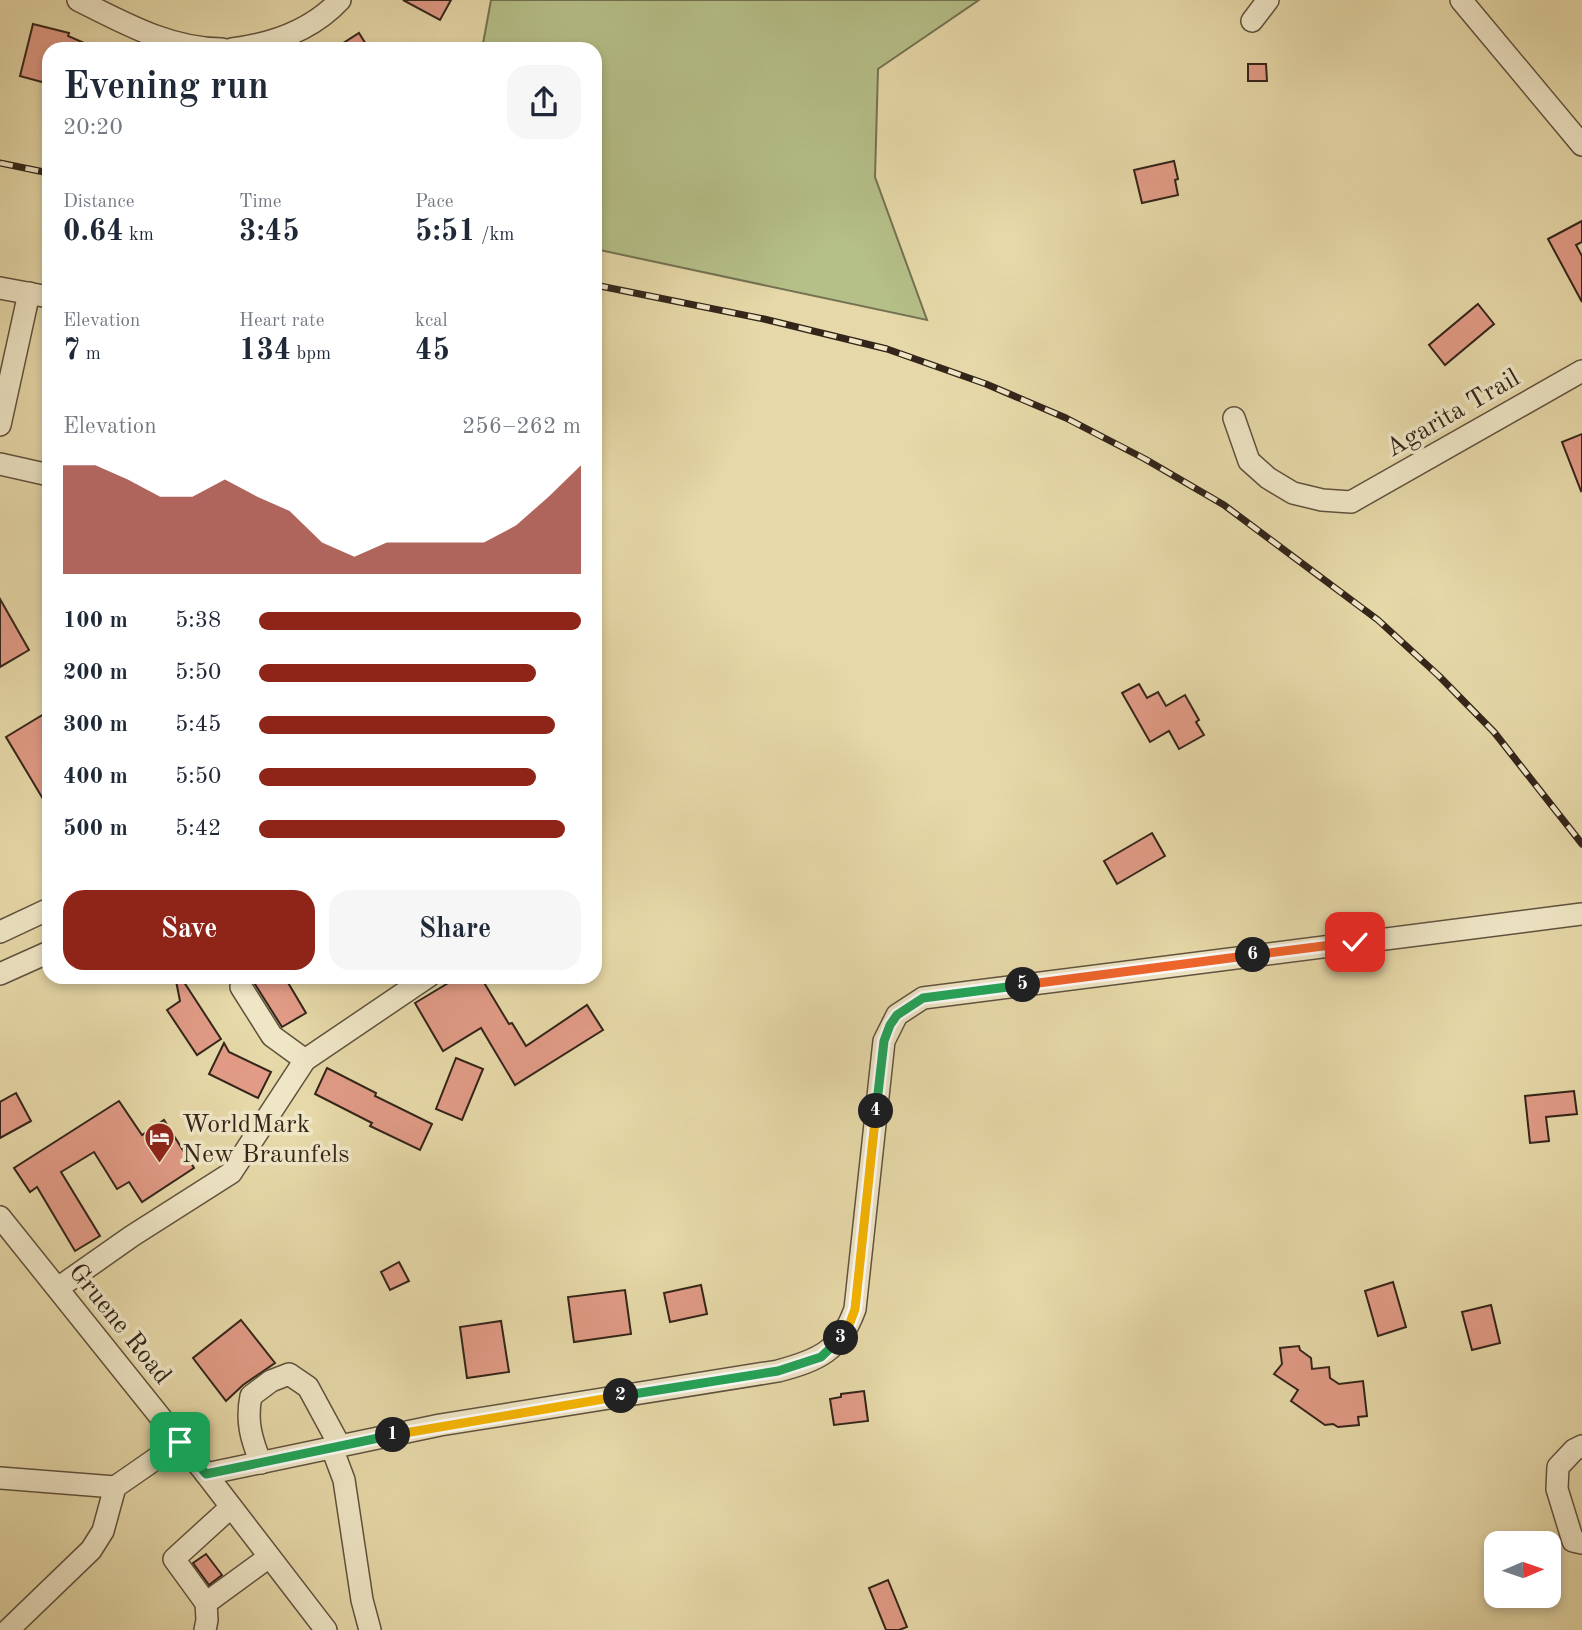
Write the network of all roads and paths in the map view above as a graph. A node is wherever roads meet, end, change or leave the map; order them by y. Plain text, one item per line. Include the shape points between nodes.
1 (78, 0) edge
2 (340, 0) edge
3 (1268, 0) edge
4 (1461, 0) edge
5 (1252, 20) dead end
6 (172, 42) edge
7 (268, 42) edge
8 (1582, 145) edge
9 (0, 288) edge
10 (39, 295) edge
11 (1582, 371) edge
12 (1234, 418) dead end
13 (0, 425) edge
14 (0, 464) edge
15 (42, 473) edge
16 (42, 912) edge
17 (1582, 914) edge
18 (0, 932) edge
19 (42, 955) edge
20 (0, 974) edge
21 (417, 984) edge
22 (241, 987) dead end
23 (305, 1060) junction
24 (0, 1217) edge
25 (58, 1288) junction
26 (180, 1442) junction
27 (1582, 1446) edge
28 (336, 1447) junction
29 (261, 1463) junction
30 (206, 1474) junction
31 (0, 1478) edge
32 (115, 1488) junction
33 (231, 1507) junction
34 (1582, 1543) edge
35 (269, 1557) junction
36 (206, 1603) junction
37 (369, 1629) edge
38 (8, 1630) edge
39 (205, 1630) edge
40 (326, 1630) edge

1 - 6 street
2 - 7 street via 306,27
3 - 5 street
4 - 8 street
9 - 10 street
10 - 13 street
11 - 12 street, Agarita Trail via 1351,502 1293,493 1268,478 1249,461
14 - 15 street
16 - 18 street
17 - 28 street via 923,998 897,1015 884,1041 855,1309 837,1344 821,1357 778,1371 440,1425
19 - 20 street
21 - 23 street
22 - 23 street via 272,1036
23 - 25 street via 231,1173
24 - 25 street, Gruene Road
25 - 26 street, Gruene Road
26 - 30 street, Gruene Road
26 - 32 street
27 - 34 street via 1558,1467 1557,1489 1573,1541
28 - 29 street
28 - 29 street via 308,1387 289,1374 251,1396 247,1415
28 - 37 street
29 - 30 street
30 - 33 street, Gruene Road
31 - 32 street
32 - 38 street via 103,1531 90,1550
33 - 35 street, Gruene Road
33 - 36 street via 174,1559
35 - 36 street
35 - 40 street, Gruene Road
36 - 39 street

